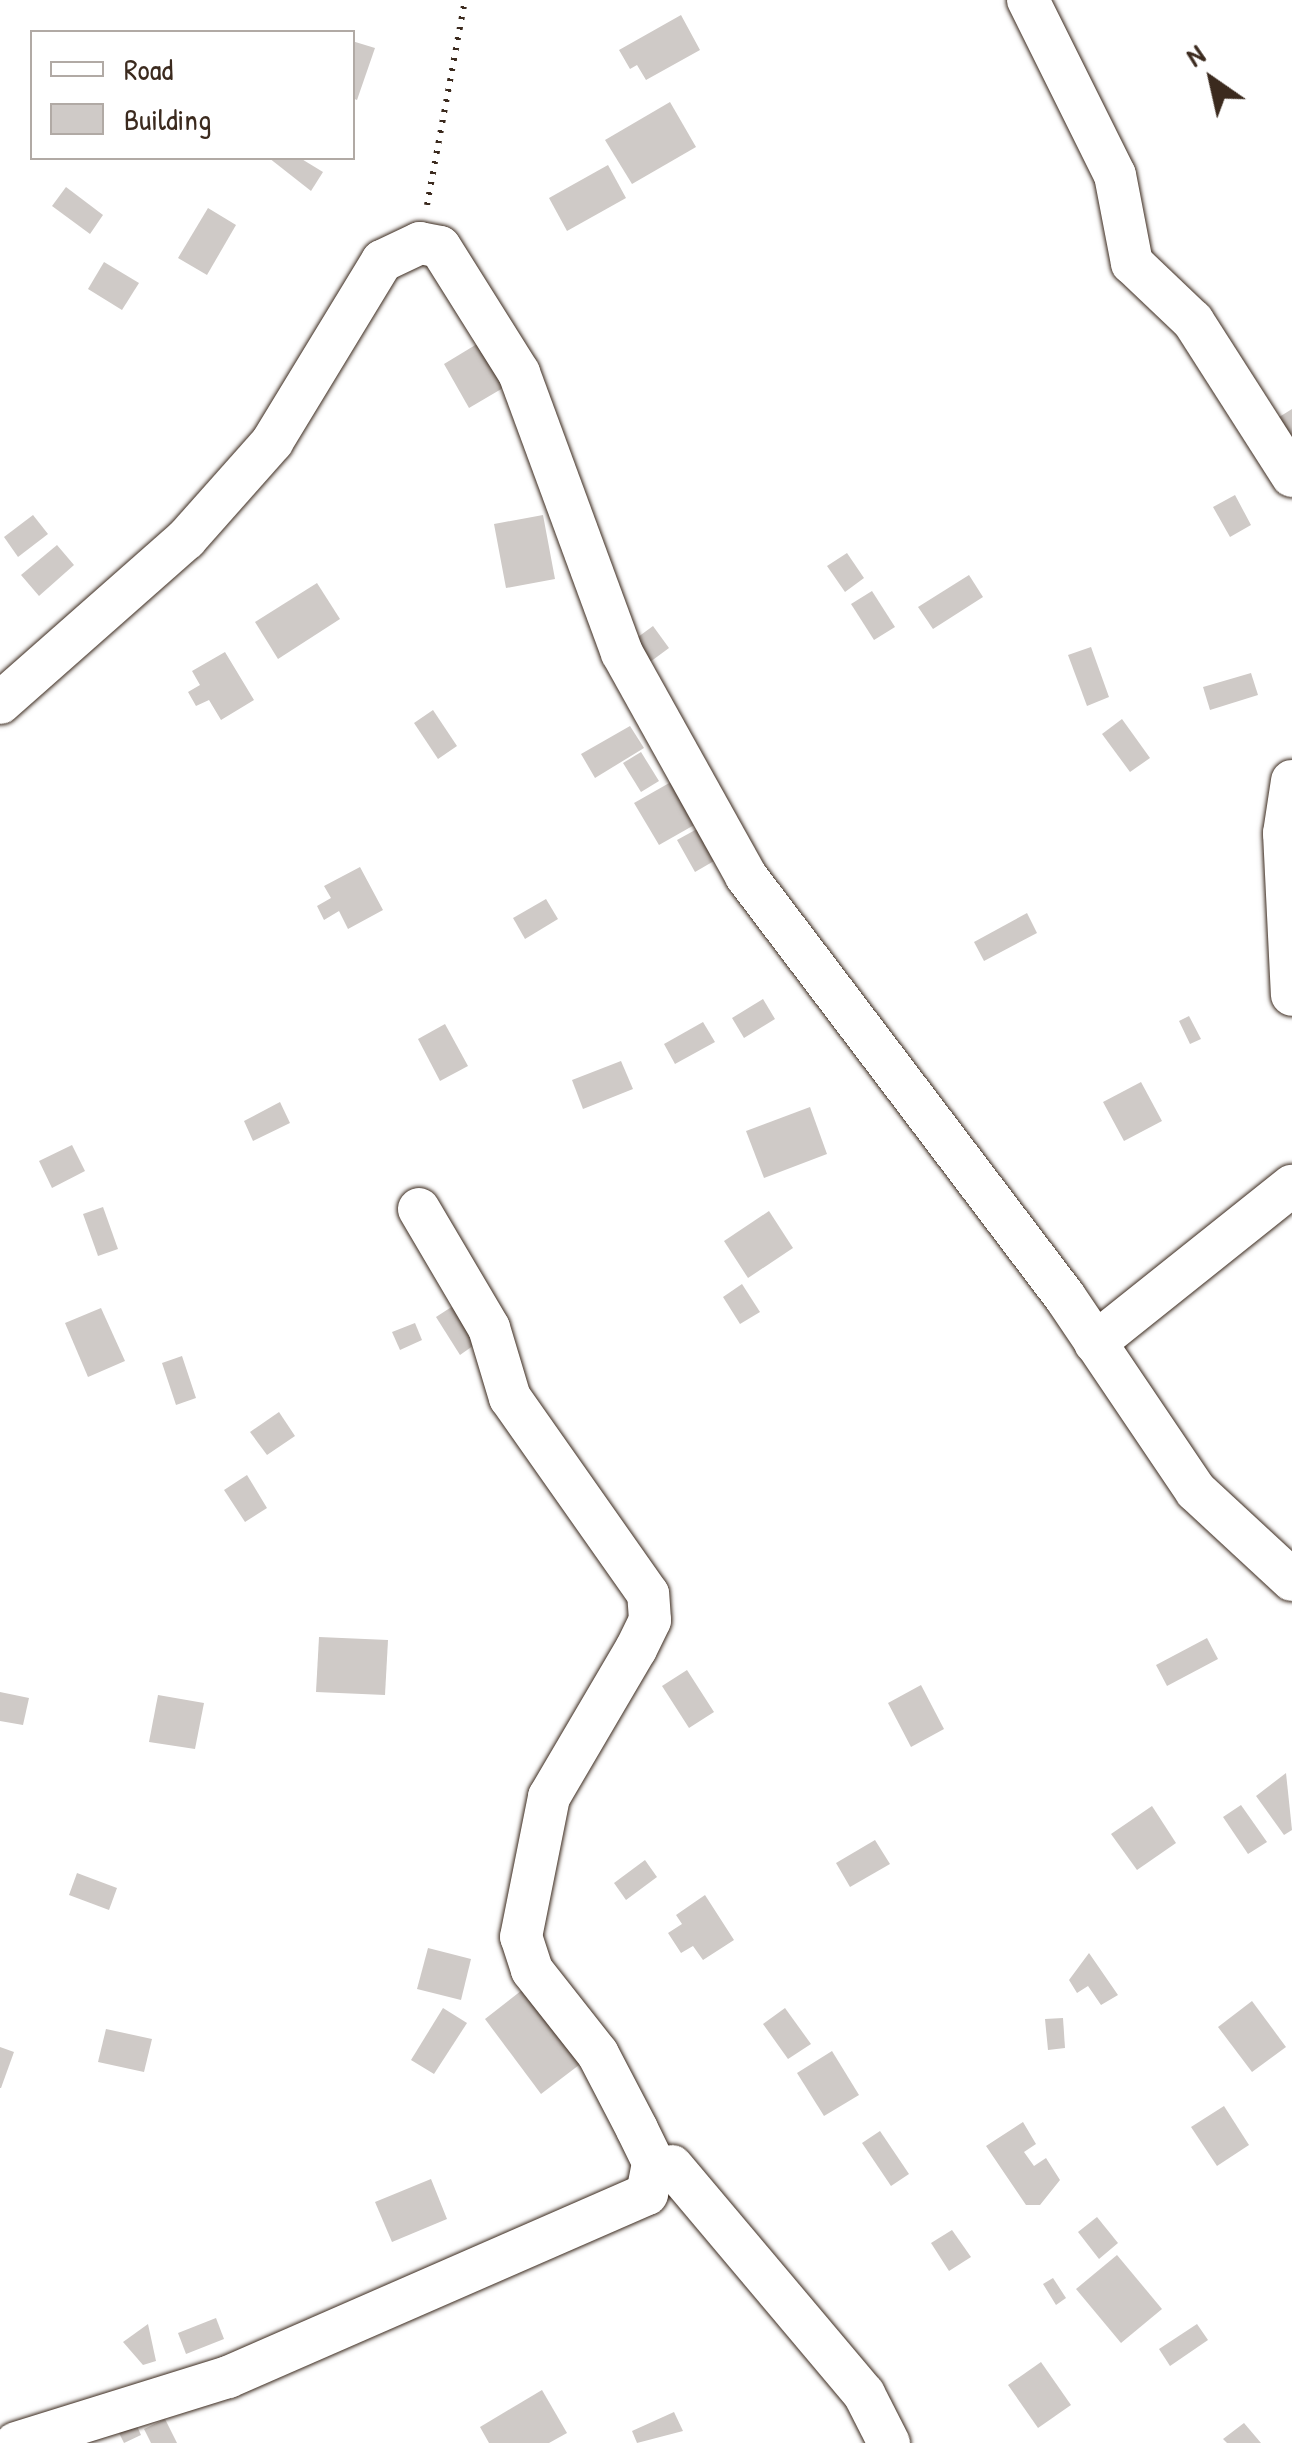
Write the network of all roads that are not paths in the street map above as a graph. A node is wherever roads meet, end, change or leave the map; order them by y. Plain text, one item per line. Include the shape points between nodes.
1 (1028, 0) edge
2 (1292, 476) edge
3 (0, 703) edge
4 (1292, 781) edge
5 (1292, 995) edge
6 (1292, 1186) edge
7 (420, 1210) dead end
8 (1095, 1342) junction
9 (1292, 1580) edge
10 (672, 2166) dead end
11 (16, 2443) edge
12 (889, 2443) edge

1 - 2 street via 1115,174 1132,262 1193,321
3 - 8 street via 186,539 272,442 382,261 420,243 440,248 520,374 622,654 746,876
4 - 5 street via 1284,833
6 - 8 street
7 - 11 street via 489,1328 510,1398 648,1594 650,1620 636,1649 549,1798 520,1937 532,1970 598,2054 645,2146 652,2162 647,2194 608,2218 246,2370
8 - 9 street via 1196,1490
10 - 12 street via 864,2394

